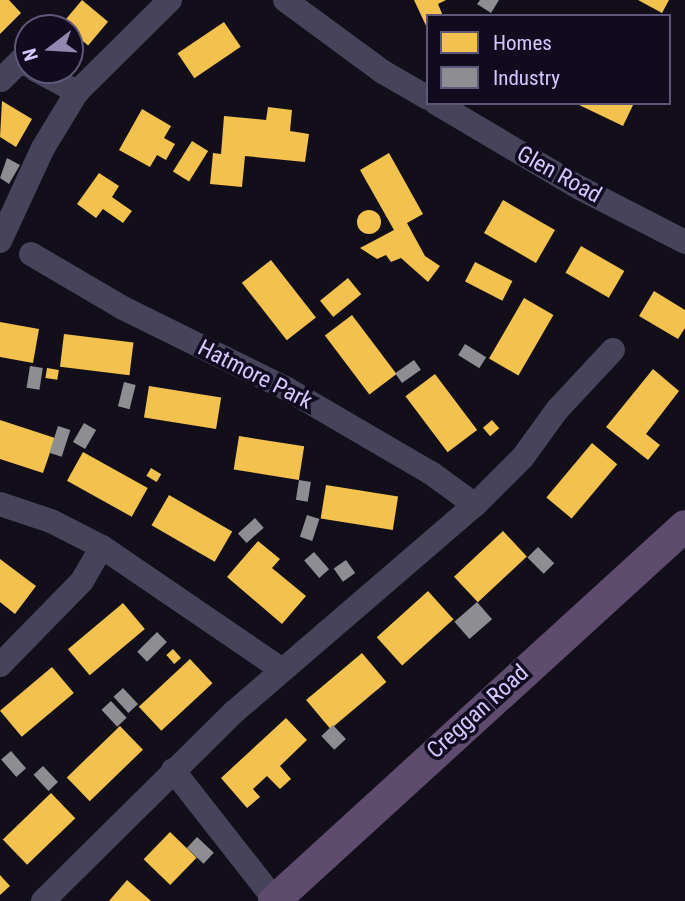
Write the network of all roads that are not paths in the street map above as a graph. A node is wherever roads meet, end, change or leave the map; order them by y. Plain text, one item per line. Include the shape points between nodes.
1 (170, 0) edge
2 (285, 0) edge
3 (64, 84) edge
4 (77, 92) junction
5 (426, 97) edge
6 (439, 105) edge
7 (2, 232) edge
8 (685, 242) edge
9 (31, 254) dead end
10 (613, 350) dead end
11 (0, 504) edge
12 (475, 505) junction
13 (685, 526) edge
14 (102, 547) junction
15 (0, 665) edge
16 (282, 670) junction
17 (173, 771) junction
18 (43, 901) edge
19 (274, 901) edge

1 - 4 street
2 - 5 street via 383,72
3 - 4 street
4 - 7 street via 43,148
6 - 8 street, Glen Road via 580,188
9 - 12 street, Hatmore Park via 123,308 286,389 431,473
10 - 12 street via 557,410 523,457
11 - 14 street via 51,521
12 - 16 street
13 - 19 main road, Creggan Road
14 - 15 street via 82,581
14 - 16 street
16 - 17 street
17 - 18 street
17 - 19 street

